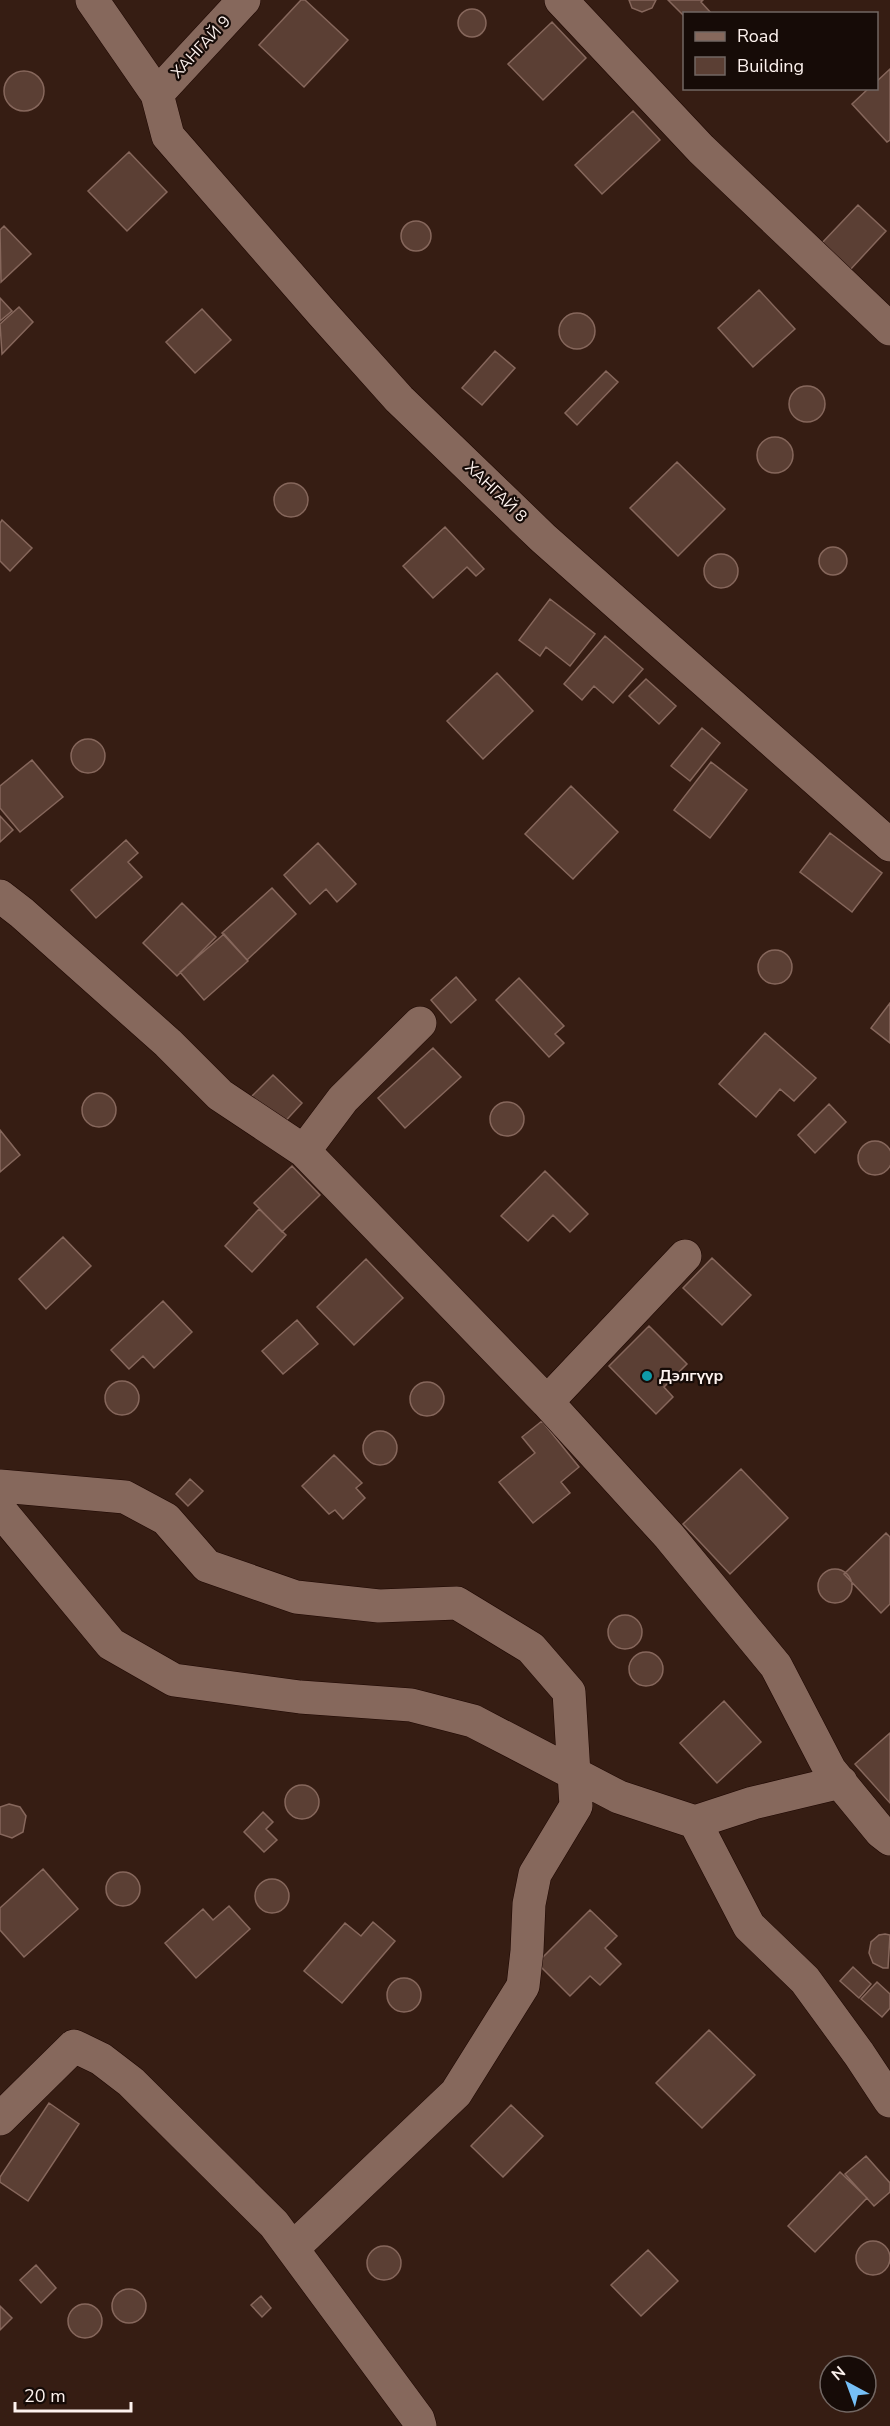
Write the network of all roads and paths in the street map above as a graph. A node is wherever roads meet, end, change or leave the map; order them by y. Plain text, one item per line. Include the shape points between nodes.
1 (92, 0) edge
2 (244, 0) edge
3 (561, 0) edge
4 (158, 94) junction
5 (890, 329) edge
6 (890, 845) edge
7 (0, 896) edge
8 (420, 1023) dead end
9 (304, 1151) junction
10 (685, 1256) dead end
11 (547, 1402) junction
12 (0, 1486) edge
13 (0, 1510) edge
14 (573, 1772) junction
15 (841, 1782) junction
16 (694, 1822) junction
17 (890, 1839) edge
18 (890, 2102) edge
19 (0, 2119) edge
20 (292, 2248) junction
21 (420, 2426) edge

1 - 4 street
2 - 4 street, ХАНГАЙ 9
3 - 5 street via 701,149
4 - 6 street, ХАНГАЙ 8 via 168,136 399,399 543,538
7 - 9 street via 168,1043 220,1095
8 - 9 street via 343,1099
9 - 11 street
10 - 11 street
11 - 15 street via 669,1536 776,1666
12 - 14 street via 124,1497 166,1519 207,1566 296,1597 379,1606 458,1603 531,1648 569,1692
13 - 14 street via 111,1644 174,1680 300,1697 411,1705 473,1721
14 - 16 street via 619,1797
14 - 20 street via 576,1806 535,1874 523,1986 456,2093
15 - 16 street
15 - 17 street
16 - 18 street via 749,1926 805,1980
19 - 20 street via 74,2046 101,2059 131,2082 274,2224
20 - 21 street

